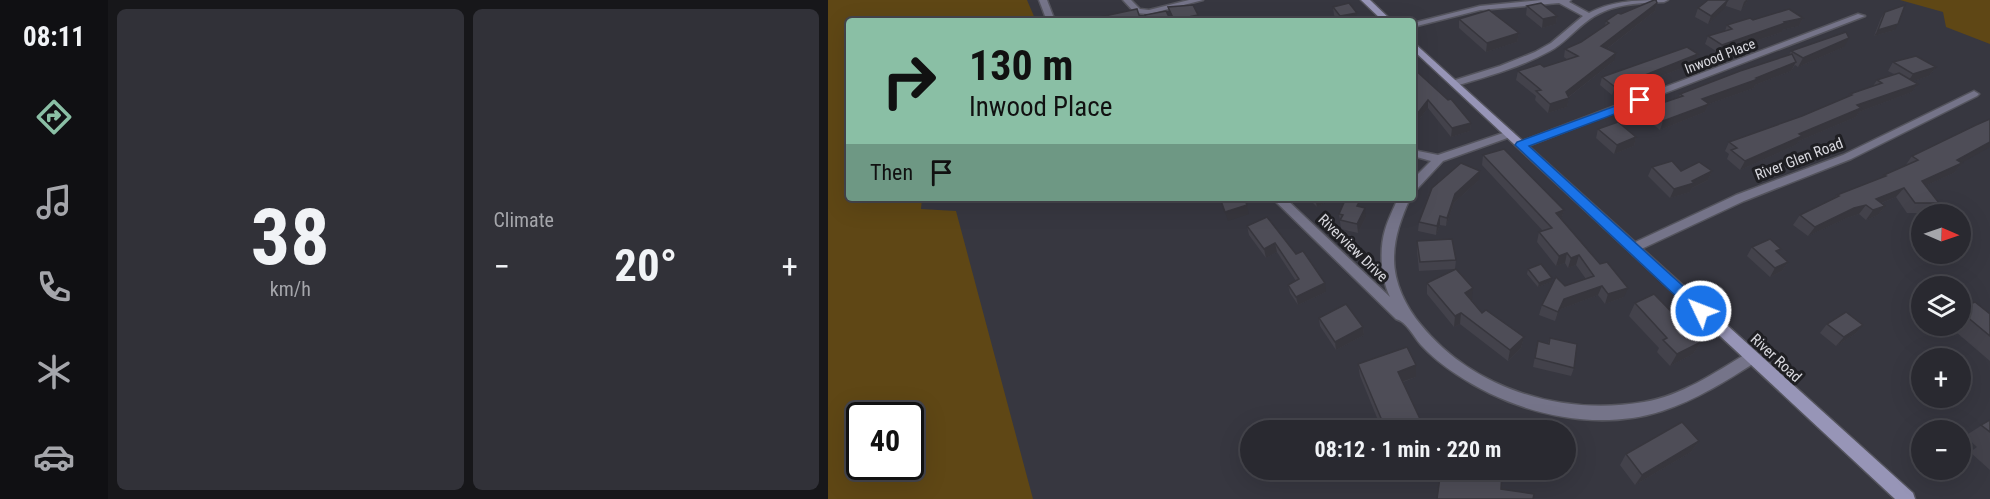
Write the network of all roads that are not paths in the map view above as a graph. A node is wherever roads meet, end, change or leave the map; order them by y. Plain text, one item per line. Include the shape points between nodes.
1 (1043, 0) edge
2 (1127, 0) edge
3 (1199, 0) edge
4 (1365, 0) edge
5 (1664, 0) edge
6 (1564, 1) edge
7 (1589, 16) junction
8 (1861, 16) dead end
9 (1050, 18) edge
10 (1385, 18) edge
11 (1416, 24) edge
12 (1416, 48) edge
13 (1455, 83) junction
14 (1974, 94) dead end
15 (1509, 134) junction
16 (1521, 145) junction
17 (1416, 154) edge
18 (1439, 159) junction
19 (1416, 183) edge
20 (1281, 201) edge
21 (1402, 201) edge
22 (1633, 248) junction
23 (1407, 320) junction
24 (1751, 358) junction
25 (1906, 499) edge

1 - 9 street
2 - 3 street via 1138,11 1149,12
4 - 10 street
5 - 7 street via 1622,3
6 - 7 street
6 - 11 street via 1480,8
7 - 13 street via 1537,54
8 - 16 street, Inwood Place
12 - 13 street, River Road
13 - 15 street, River Road
14 - 22 street, River Glen Road via 1847,157 1740,198
15 - 16 street, River Road
15 - 18 street
16 - 22 street, River Road
17 - 18 street
18 - 19 street
20 - 23 street, Riverview Drive
21 - 23 street via 1390,225 1387,255 1394,293
22 - 24 street, River Road
23 - 24 street, Riverview Drive via 1449,361 1491,387 1563,409 1630,411 1659,406 1682,399
24 - 25 street, River Road

